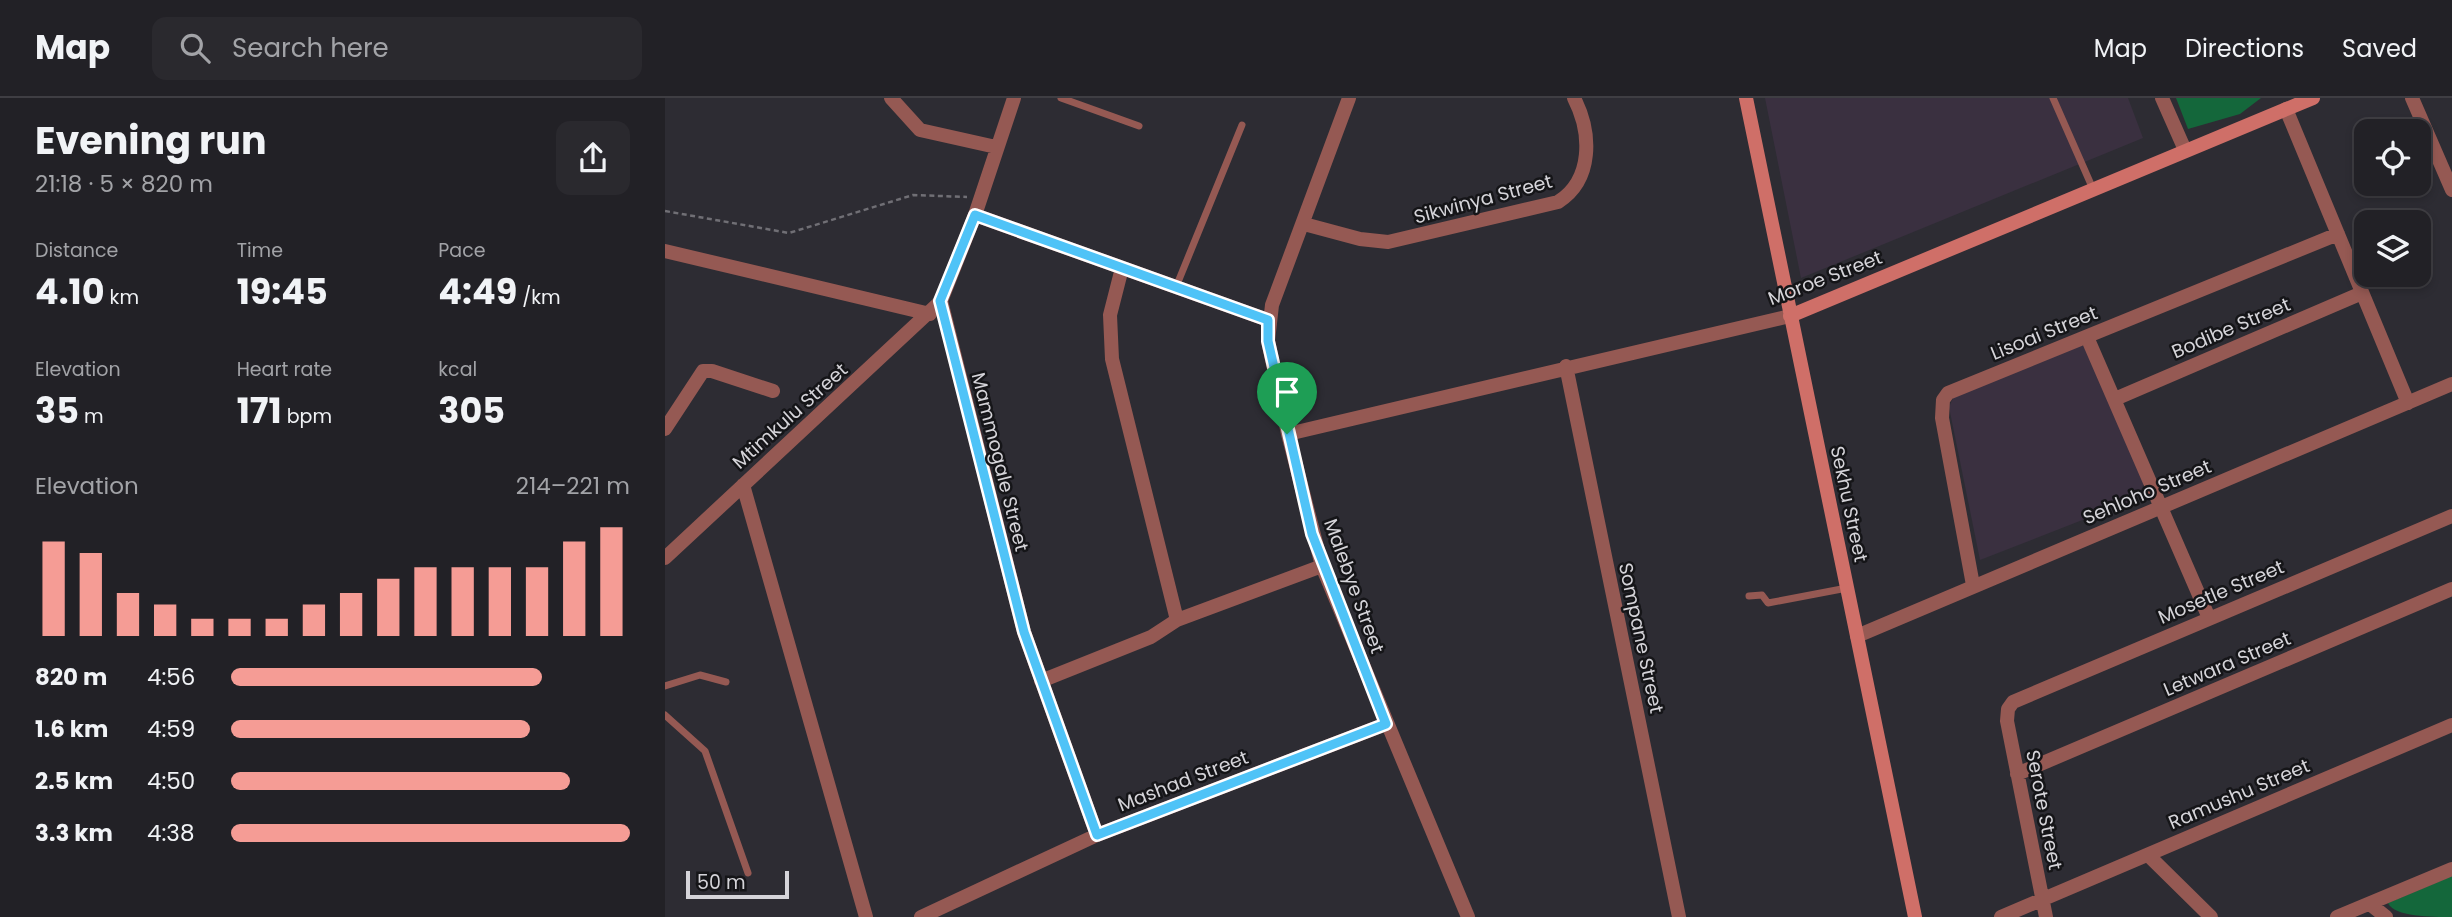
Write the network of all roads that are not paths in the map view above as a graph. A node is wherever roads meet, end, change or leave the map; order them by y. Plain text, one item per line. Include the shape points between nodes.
1 (891, 98) edge
2 (1014, 98) edge
3 (1061, 98) edge
4 (1349, 98) edge
5 (1574, 98) edge
6 (1746, 98) edge
7 (2053, 98) edge
8 (2162, 98) edge
9 (2312, 98) edge
10 (2412, 98) edge
11 (2286, 109) junction
12 (1242, 125) dead end
13 (1139, 126) dead end
14 (996, 147) junction
15 (2185, 150) junction
16 (2093, 189) junction
17 (2452, 190) edge
18 (975, 215) junction
19 (1304, 224) junction
20 (2338, 234) junction
21 (665, 251) edge
22 (1122, 268) junction
23 (1176, 287) junction
24 (2362, 293) junction
25 (940, 301) junction
26 (930, 314) junction
27 (1790, 316) junction
28 (1268, 320) junction
29 (2087, 337) junction
30 (1566, 366) junction
31 (2452, 384) edge
32 (773, 391) dead end
33 (2115, 398) junction
34 (2408, 403) junction
35 (665, 429) edge
36 (1287, 434) junction
37 (743, 485) junction
38 (2162, 507) junction
39 (2452, 516) edge
40 (665, 558) edge
41 (1322, 566) junction
42 (1973, 585) junction
43 (1847, 588) junction
44 (2452, 589) edge
45 (1749, 596) dead end
46 (2209, 618) junction
47 (1177, 620) junction
48 (1857, 636) junction
49 (1041, 681) junction
50 (726, 682) dead end
51 (665, 686) edge
52 (2008, 709) joint
53 (665, 715) edge
54 (1386, 724) junction
55 (2452, 724) edge
56 (2017, 774) junction
57 (1097, 835) junction
58 (2148, 855) junction
59 (2452, 869) edge
60 (748, 873) dead end
61 (2042, 900) junction
62 (2370, 904) junction
63 (866, 917) edge
64 (921, 917) edge
65 (1468, 917) edge
66 (1679, 917) edge
67 (1915, 917) edge
68 (2001, 917) edge
69 (2046, 917) edge
70 (2210, 917) edge
71 (2337, 917) edge
72 (2386, 917) edge

1 - 14 street via 920,130
2 - 14 street
3 - 13 lane
4 - 19 street, Malebye Street
5 - 19 street, Sikwinya Street via 1583,117 1587,161 1579,184 1557,202 1388,242
6 - 27 street, Sekhu Street
7 - 16 lane
8 - 15 street
9 - 11 street, Moroe Street
10 - 17 street
11 - 15 street, Moroe Street
11 - 20 street
12 - 23 lane
14 - 18 street
15 - 16 street, Moroe Street
16 - 27 street, Moroe Street
18 - 22 street
18 - 25 street
19 - 28 street, Malebye Street
20 - 24 street
20 - 29 street, Lisoai Street
21 - 26 street
22 - 23 street
22 - 47 street via 1110,315 1112,359
23 - 28 street
24 - 33 street, Bodibe Street
24 - 34 street
25 - 26 street, Mtimkulu Street
25 - 49 street, Mammogale Street via 1024,632
26 - 37 street, Mtimkulu Street
27 - 30 street, Moroe Street
27 - 43 street, Sekhu Street
28 - 36 street, Malebye Street
29 - 33 street
29 - 42 street, Lisoai Street via 1957,388 1943,400 1944,429
30 - 36 street, Moroe Street
30 - 66 street, Sompane Street
31 - 34 street, Sehloho Street
32 - 35 street via 703,371
33 - 38 street
34 - 38 street, Sehloho Street
36 - 41 street, Malebye Street
37 - 40 street, Mtimkulu Street
37 - 63 street
38 - 42 street, Sehloho Street
38 - 46 street
39 - 46 street, Mosetle Street
41 - 47 street
41 - 54 street, Malebye Street
42 - 48 street, Sehloho Street
43 - 45 lane via 1768,603 1761,594
43 - 48 street, Sekhu Street
44 - 56 street, Letwara Street
46 - 52 street, Mosetle Street via 2024,697
47 - 49 street via 1151,637
48 - 67 street, Sekhu Street
49 - 57 street, Mammogale Street
50 - 51 lane via 704,675
52 - 56 street, Serote Street
53 - 60 lane via 705,751
54 - 57 street, Mashad Street
54 - 65 street, Malebye Street
55 - 58 street, Ramushu Street
56 - 61 street, Serote Street
57 - 64 street, Mashad Street
58 - 61 street, Ramushu Street
58 - 70 street
59 - 62 street
61 - 68 street, Ramushu Street
61 - 69 street, Serote Street
62 - 71 street
62 - 72 street

